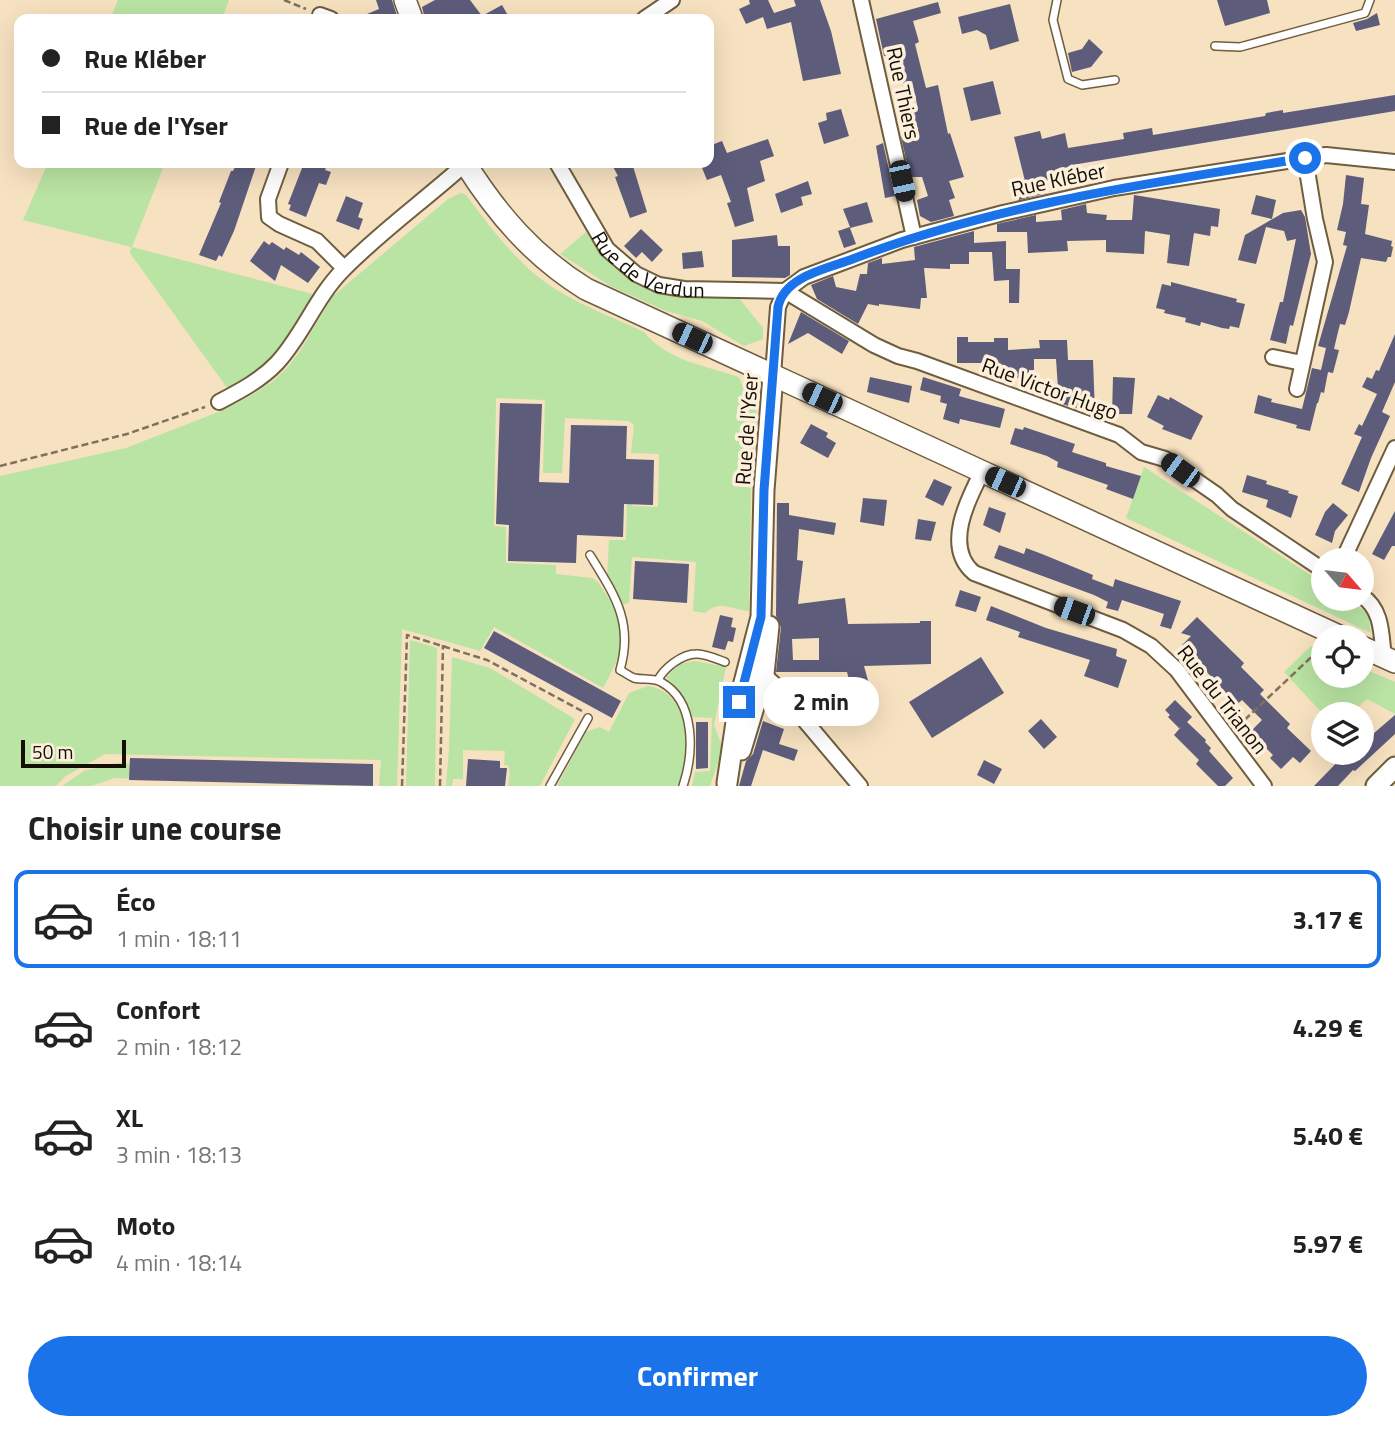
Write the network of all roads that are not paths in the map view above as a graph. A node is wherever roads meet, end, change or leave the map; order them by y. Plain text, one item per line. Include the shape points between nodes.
1 (672, 0) edge
2 (861, 0) edge
3 (1057, 0) edge
4 (1370, 0) edge
5 (651, 14) edge
6 (1215, 46) dead end
7 (1115, 80) dead end
8 (1305, 158) junction
9 (1395, 162) edge
10 (279, 168) edge
11 (459, 168) edge
12 (469, 168) edge
13 (560, 168) edge
14 (914, 237) junction
15 (344, 268) junction
16 (785, 291) junction
17 (1272, 357) dead end
18 (1302, 363) junction
19 (773, 375) junction
20 (1297, 389) dead end
21 (219, 402) road end
22 (1395, 448) edge
23 (982, 472) junction
24 (1349, 548) edge
25 (590, 555) dead end
26 (1311, 562) edge
27 (1374, 607) edge
28 (1315, 625) edge
29 (1374, 653) edge
30 (725, 662) dead end
31 (1391, 662) edge
32 (756, 670) junction
33 (658, 680) junction
34 (588, 718) road end
35 (1395, 767) edge
36 (726, 785) edge
37 (550, 786) edge
38 (683, 786) edge
39 (860, 786) edge
40 (1264, 786) edge
41 (1376, 786) edge

1 - 5 street
2 - 14 street, Rue Thiers
3 - 7 lane via 1053,20 1068,79 1082,85
4 - 6 lane via 1365,13 1240,47
8 - 9 street, Rue Kléber via 1340,155
8 - 14 street, Rue Kléber via 1095,192
8 - 18 street via 1325,262
10 - 15 street via 268,198 269,217 317,241
11 - 15 street
12 - 19 main road via 514,230 577,283
13 - 16 street, Rue de Verdun via 607,249 636,274 659,285 684,289
14 - 16 street, Rue Kléber via 812,274
15 - 21 street via 279,361 256,382
16 - 19 street, Rue de l'Yser via 778,307
16 - 26 street, Rue Victor Hugo via 893,355 1119,435 1141,452 1165,459
17 - 18 street
18 - 20 street
19 - 23 main road
19 - 32 street, Rue de l'Yser
22 - 24 street
23 - 28 main road
23 - 40 street, Rue du Trianon via 961,519 962,554 968,568 1123,630 1151,646 1178,670
25 - 33 lane via 621,608 626,650 620,670
27 - 31 street
29 - 31 main road
30 - 33 lane via 696,654 674,663
32 - 36 street, Rue de l'Yser via 738,710
32 - 39 street
33 - 38 lane via 675,691 685,707 691,737
34 - 37 lane
35 - 41 street

